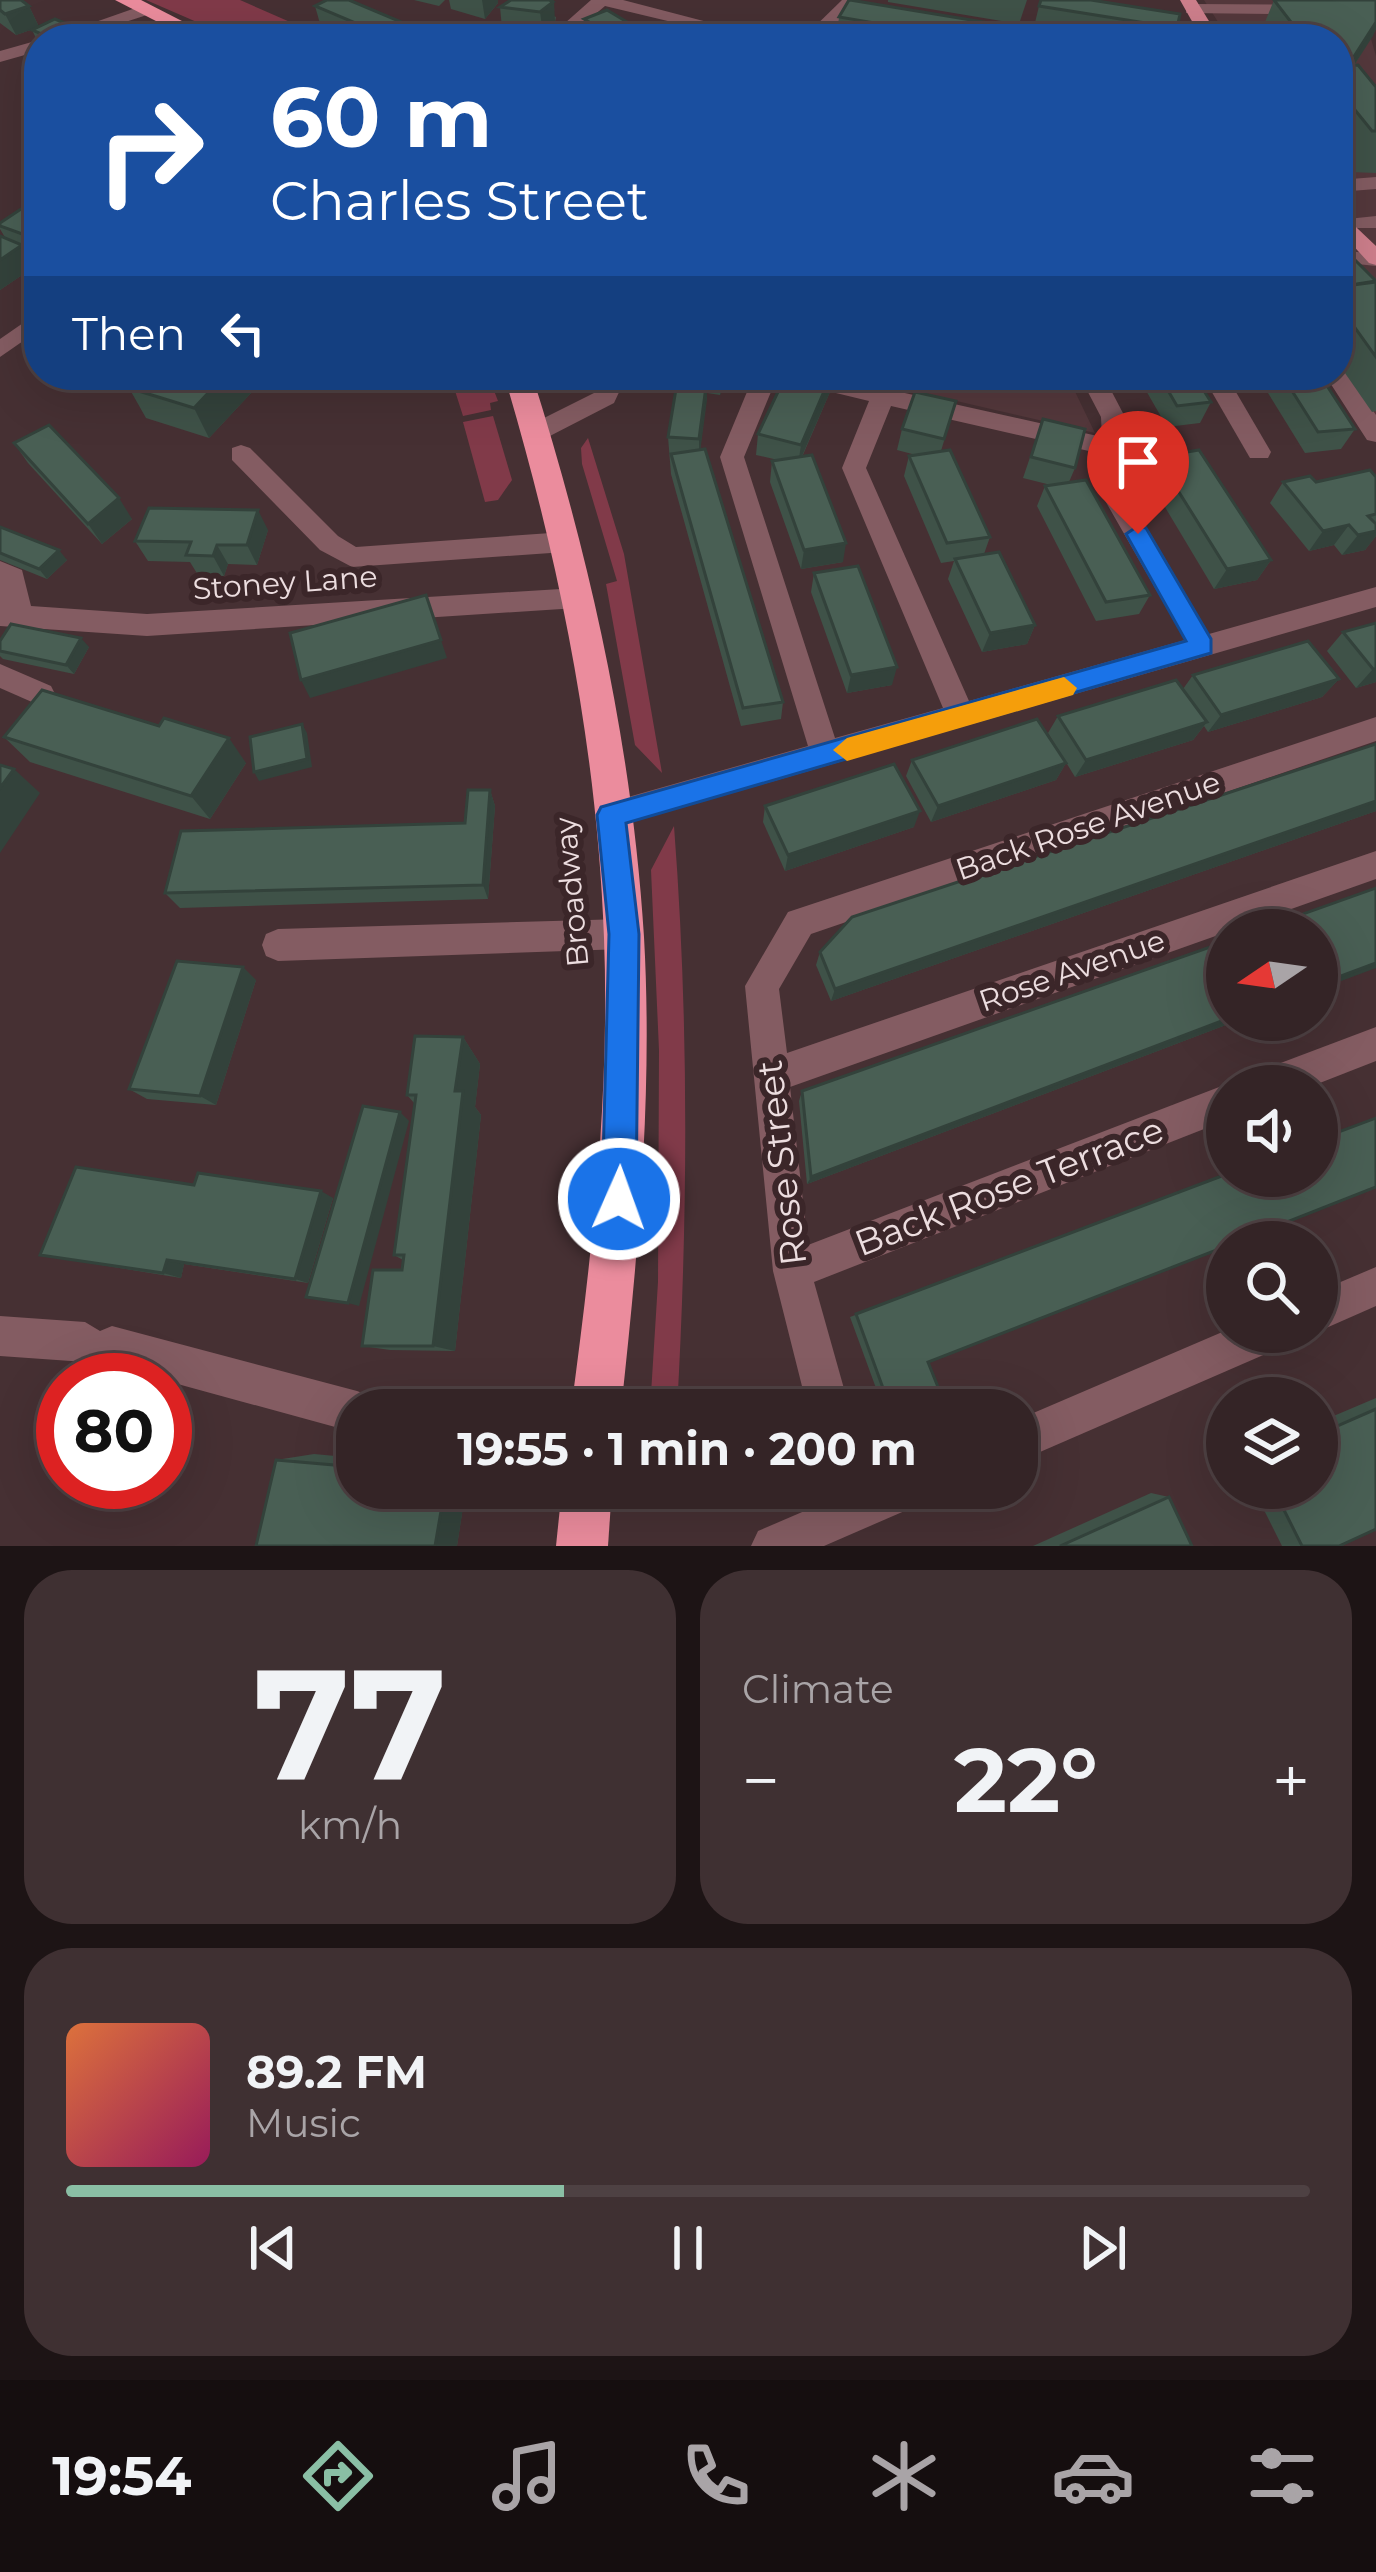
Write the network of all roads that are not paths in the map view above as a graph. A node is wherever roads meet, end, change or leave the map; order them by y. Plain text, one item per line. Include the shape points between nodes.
1 (602, 0) edge
2 (1190, 4) edge
3 (135, 5) edge
4 (1376, 10) edge
5 (91, 24) edge
6 (175, 24) edge
7 (574, 24) edge
8 (702, 24) edge
9 (1353, 233) edge
10 (1376, 260) edge
11 (24, 331) edge
12 (0, 350) edge
13 (523, 390) edge
14 (609, 390) edge
15 (760, 390) edge
16 (850, 390) edge
17 (1099, 390) edge
18 (1223, 390) edge
19 (1347, 390) edge
20 (882, 398) junction
21 (536, 432) junction
22 (1376, 434) edge
23 (1116, 449) junction
24 (1259, 452) dead end
25 (241, 454) dead end
26 (565, 542) junction
27 (0, 571) edge
28 (1376, 597) edge
29 (577, 598) junction
30 (6, 618) edge
31 (1202, 646) junction
32 (0, 675) edge
33 (41, 694) edge
34 (962, 718) junction
35 (1376, 729) edge
36 (826, 755) junction
37 (611, 815) junction
38 (1376, 865) edge
39 (800, 922) joint
40 (624, 934) junction
41 (278, 945) dead end
42 (1376, 1044) edge
43 (1322, 1065) edge
44 (769, 1077) junction
45 (1206, 1110) edge
46 (792, 1271) junction
47 (1376, 1286) edge
48 (1338, 1303) edge
49 (0, 1336) edge
50 (1221, 1353) edge
51 (599, 1389) edge
52 (823, 1389) edge
53 (336, 1406) edge
54 (1038, 1432) edge
55 (585, 1509) edge
56 (836, 1509) edge
57 (582, 1546) edge
58 (773, 1546) edge

1 - 7 street
1 - 8 street
2 - 4 street
3 - 5 street
3 - 6 highway
9 - 10 main road
11 - 12 street
13 - 21 highway, Broadway
14 - 21 street
15 - 36 street via 733,457
16 - 20 street
17 - 23 street via 1113,417
18 - 24 street
19 - 22 street
20 - 23 street
20 - 34 street via 854,468
21 - 26 highway, Broadway
23 - 31 street via 1116,497
25 - 26 street via 352,557
26 - 29 highway, Broadway
27 - 30 street via 13,577
28 - 31 street
29 - 30 street, Stoney Lane via 147,625
29 - 37 highway, Broadway
31 - 34 street
32 - 33 street
34 - 36 street
35 - 39 street, Back Rose Avenue
36 - 37 street
37 - 40 highway, Broadway
38 - 44 street, Rose Avenue
39 - 44 street, Rose Street via 762,986
40 - 41 street
40 - 51 highway, Broadway via 618,1238
42 - 43 street
44 - 46 street, Rose Street
45 - 46 street, Back Rose Terrace
46 - 52 street, Rose Street
47 - 48 street
49 - 53 street via 99,1344
50 - 54 street
55 - 57 highway
56 - 58 street

